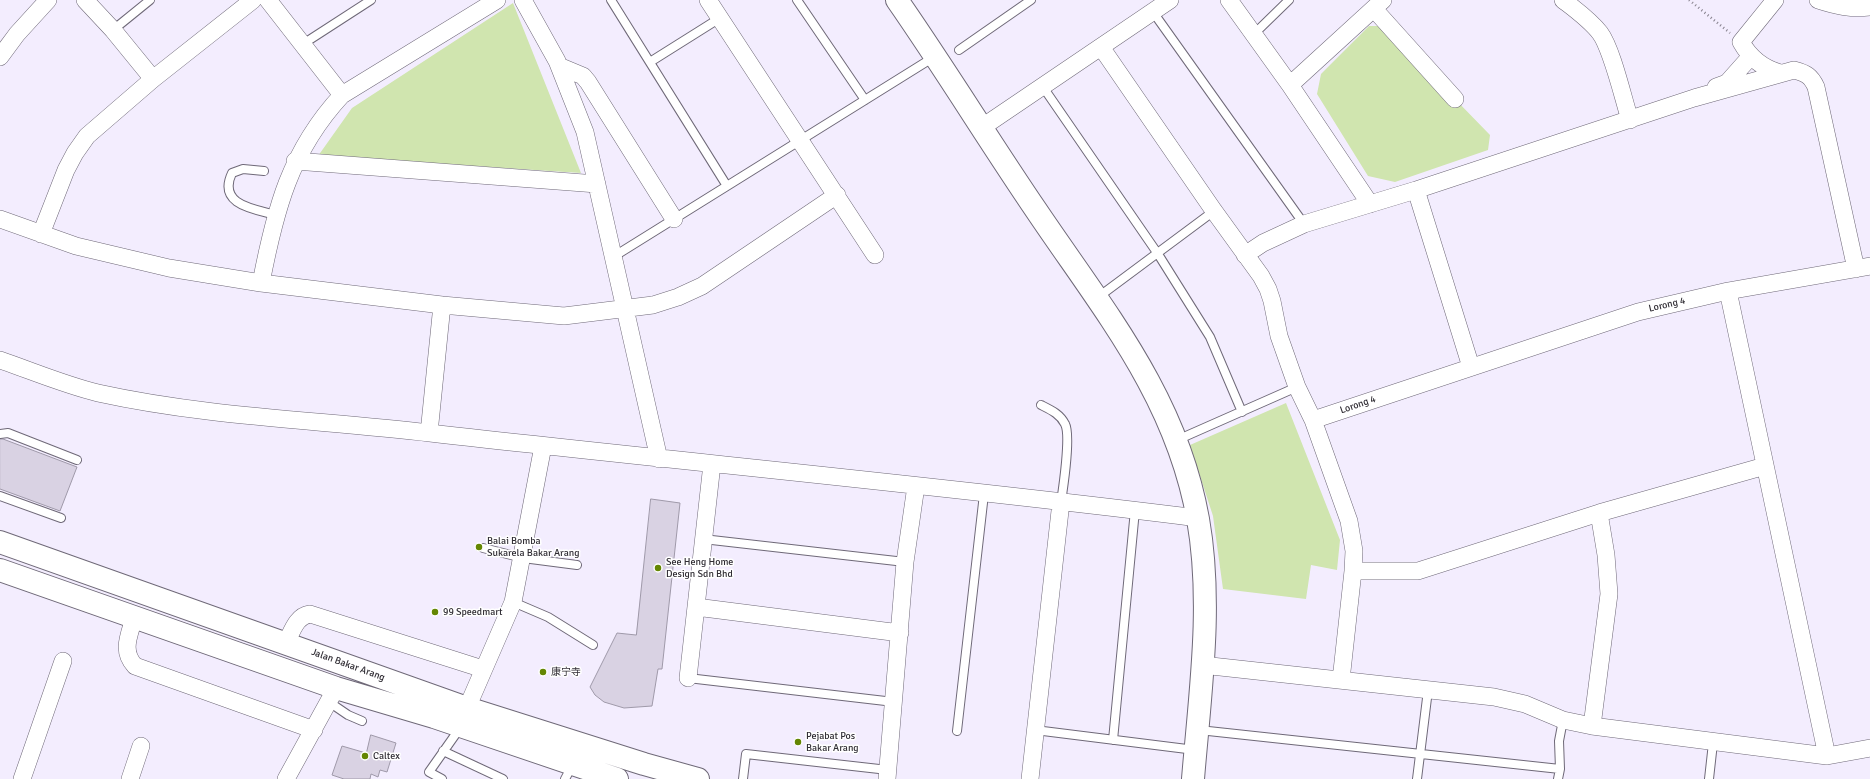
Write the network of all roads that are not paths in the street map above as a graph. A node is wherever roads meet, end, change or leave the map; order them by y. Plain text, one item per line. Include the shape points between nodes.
1 (48, 0) edge
2 (85, 0) edge
3 (150, 0) edge
4 (254, 0) edge
5 (268, 0) edge
6 (371, 0) edge
7 (497, 0) edge
8 (523, 0) edge
9 (611, 0) edge
10 (708, 0) edge
11 (797, 0) edge
12 (1031, 0) edge
13 (1228, 0) edge
14 (1289, 0) edge
15 (1563, 0) edge
16 (1775, 0) edge
17 (1818, 0) edge
18 (902, 2) edge
19 (1161, 4) edge
20 (1379, 4) edge
21 (1870, 7) edge
22 (720, 18) junction
23 (113, 30) junction
24 (1253, 34) junction
25 (303, 44) junction
26 (1101, 47) junction
27 (959, 50) dead end
28 (935, 56) junction
29 (1751, 56) junction
30 (0, 57) edge
31 (650, 62) junction
32 (559, 66) junction
33 (1780, 73) junction
34 (154, 79) junction
35 (1290, 85) junction
36 (1043, 87) junction
37 (342, 95) junction
38 (1694, 98) junction
39 (1455, 99) dead end
40 (865, 100) junction
41 (1630, 120) junction
42 (981, 128) junction
43 (800, 140) junction
44 (295, 161) junction
45 (264, 171) dead end
46 (597, 184) junction
47 (727, 186) junction
48 (1416, 190) junction
49 (837, 196) junction
50 (1370, 204) junction
51 (1214, 211) junction
52 (276, 215) junction
53 (0, 219) edge
54 (674, 219) junction
55 (1304, 224) junction
56 (41, 234) junction
57 (1158, 254) junction
58 (875, 255) dead end
59 (1245, 255) junction
60 (612, 258) junction
61 (1863, 267) edge
62 (261, 283) junction
63 (1728, 291) junction
64 (1097, 298) junction
65 (442, 305) junction
66 (625, 309) junction
67 (0, 360) edge
68 (1471, 367) junction
69 (1297, 387) junction
70 (1041, 406) dead end
71 (1242, 412) junction
72 (1313, 420) junction
73 (429, 433) junction
74 (0, 434) edge
75 (1177, 440) junction
76 (543, 446) junction
77 (659, 459) junction
78 (77, 460) dead end
79 (712, 464) junction
80 (1765, 466) junction
81 (916, 486) junction
82 (984, 494) junction
83 (0, 496) edge
84 (1060, 502) junction
85 (1135, 510) junction
86 (1599, 513) junction
87 (61, 518) dead end
88 (1198, 518) junction
89 (704, 539) junction
90 (0, 542) edge
91 (483, 548) dead end
92 (523, 558) junction
93 (905, 562) junction
94 (577, 566) dead end
95 (0, 570) edge
96 (82, 571) junction
97 (1353, 571) junction
98 (73, 595) junction
99 (513, 602) junction
100 (696, 607) junction
101 (134, 618) junction
102 (900, 633) junction
103 (286, 643) junction
104 (593, 645) dead end
105 (63, 661) dead end
106 (1202, 665) junction
107 (483, 670) junction
108 (688, 678) joint
109 (1341, 680) junction
110 (1428, 690) junction
111 (333, 695) junction
112 (894, 702) junction
113 (464, 717) junction
114 (1563, 720) junction
115 (362, 721) dead end
116 (1592, 726) junction
117 (314, 730) junction
118 (1035, 730) junction
119 (957, 731) dead end
120 (1113, 740) junction
121 (1196, 740) junction
122 (1713, 742) junction
123 (142, 746) dead end
124 (1870, 748) edge
125 (443, 751) junction
126 (1420, 753) junction
127 (1827, 756) junction
128 (1560, 770) junction
129 (568, 772) edge
130 (887, 774) edge
131 (427, 776) edge
132 (22, 779) edge
133 (130, 779) edge
134 (286, 779) edge
135 (442, 779) edge
136 (503, 779) edge
137 (617, 779) edge
138 (698, 779) edge
139 (743, 779) edge
140 (1030, 779) edge
141 (1194, 779) edge
142 (1417, 779) edge
143 (1558, 779) edge
144 (1709, 779) edge

1 - 30 street
2 - 23 street
3 - 23 lane
4 - 34 street
5 - 25 street
6 - 25 lane
7 - 37 street
8 - 32 street
9 - 31 lane
10 - 22 street
11 - 40 lane
12 - 27 lane
13 - 24 street
14 - 24 lane
15 - 41 street via 1593,24 1601,34
16 - 29 street via 1742,42
17 - 21 street via 1838,7
18 - 28 main road
19 - 26 street
19 - 55 lane
20 - 35 street
20 - 39 street
22 - 31 lane
22 - 43 street
23 - 34 street
24 - 35 street
25 - 37 street
26 - 36 street
26 - 51 street
28 - 40 lane
28 - 42 main road
29 - 33 street via 1764,67
29 - 38 street via 1727,83
31 - 47 lane
32 - 46 street via 585,132
32 - 54 street via 583,76 588,82
33 - 38 street
33 - 61 street via 1794,70 1804,73 1812,78 1816,87
34 - 56 street via 87,136 66,170
35 - 50 street
36 - 42 street
36 - 57 lane
37 - 44 street via 315,128
38 - 41 street
40 - 43 lane
41 - 48 street
42 - 64 main road
43 - 47 lane
43 - 49 street
44 - 46 street
44 - 52 street
45 - 52 lane via 243,169 232,173 228,181 230,193 242,206
46 - 60 street
47 - 54 lane
48 - 50 street
48 - 68 street
49 - 58 street
49 - 66 street via 702,286 653,305
50 - 55 street
51 - 57 lane
51 - 59 street
52 - 62 street
53 - 56 street
54 - 60 lane
55 - 59 street via 1263,243
56 - 62 street via 120,258
57 - 64 lane
57 - 71 lane via 1210,337
59 - 69 street via 1268,289 1279,336
60 - 66 street
61 - 63 street, Lorong 4
62 - 65 street
63 - 68 street, Lorong 4 via 1638,312
63 - 80 street
64 - 75 main road via 1145,372
65 - 66 street via 564,316
65 - 73 street
66 - 77 street
67 - 73 street via 94,392 138,401 306,422
68 - 72 street, Lorong 4
69 - 71 lane
69 - 72 street
70 - 84 lane via 1059,415 1066,425 1066,477
71 - 75 lane
72 - 97 street via 1349,521 1354,551
73 - 76 street
74 - 78 lane via 8,433
75 - 88 main road
76 - 77 street
76 - 92 street
77 - 79 street
79 - 81 street
79 - 89 street
80 - 86 street
80 - 127 street
81 - 82 street
81 - 93 street
82 - 84 street
82 - 119 lane
83 - 87 lane
84 - 85 street
84 - 118 street
85 - 88 street
85 - 120 lane
86 - 97 street via 1418,571
86 - 116 street via 1606,555 1608,594
88 - 106 main road via 1205,571
89 - 93 lane
89 - 100 street
90 - 96 main road, Jalan Bakar Arang
91 - 92 lane
92 - 94 lane
92 - 99 street
93 - 102 street
95 - 98 main road, Jalan Bakar Arang
96 - 98 main road
96 - 103 main road, Jalan Bakar Arang
97 - 109 street
98 - 101 main road, Jalan Bakar Arang
99 - 104 lane via 548,617
99 - 107 street
100 - 102 street
100 - 108 street
101 - 111 main road, Jalan Bakar Arang
101 - 117 street via 127,649 128,659 136,666
102 - 112 street
103 - 107 street via 299,619 310,614
103 - 113 main road, Jalan Bakar Arang
105 - 132 street
106 - 109 street
106 - 121 main road
107 - 113 street
108 - 112 lane
109 - 110 street
110 - 114 street via 1511,700
110 - 126 lane
111 - 113 main road, Jalan Bakar Arang
111 - 115 lane via 348,715
111 - 117 street
112 - 130 street
113 - 125 lane
113 - 129 main road, Jalan Bakar Arang
113 - 138 main road, Jalan Bakar Arang
114 - 116 street
114 - 128 lane via 1559,741
116 - 122 street
117 - 134 street
118 - 120 lane
118 - 140 street
120 - 121 lane
121 - 126 lane
121 - 141 main road
122 - 127 street
122 - 144 lane
123 - 133 street
124 - 127 street
125 - 131 lane
125 - 136 lane
126 - 128 lane
126 - 142 lane
128 - 143 lane
129 - 137 main road, Jalan Bakar Arang
130 - 139 lane via 746,754
131 - 135 lane

